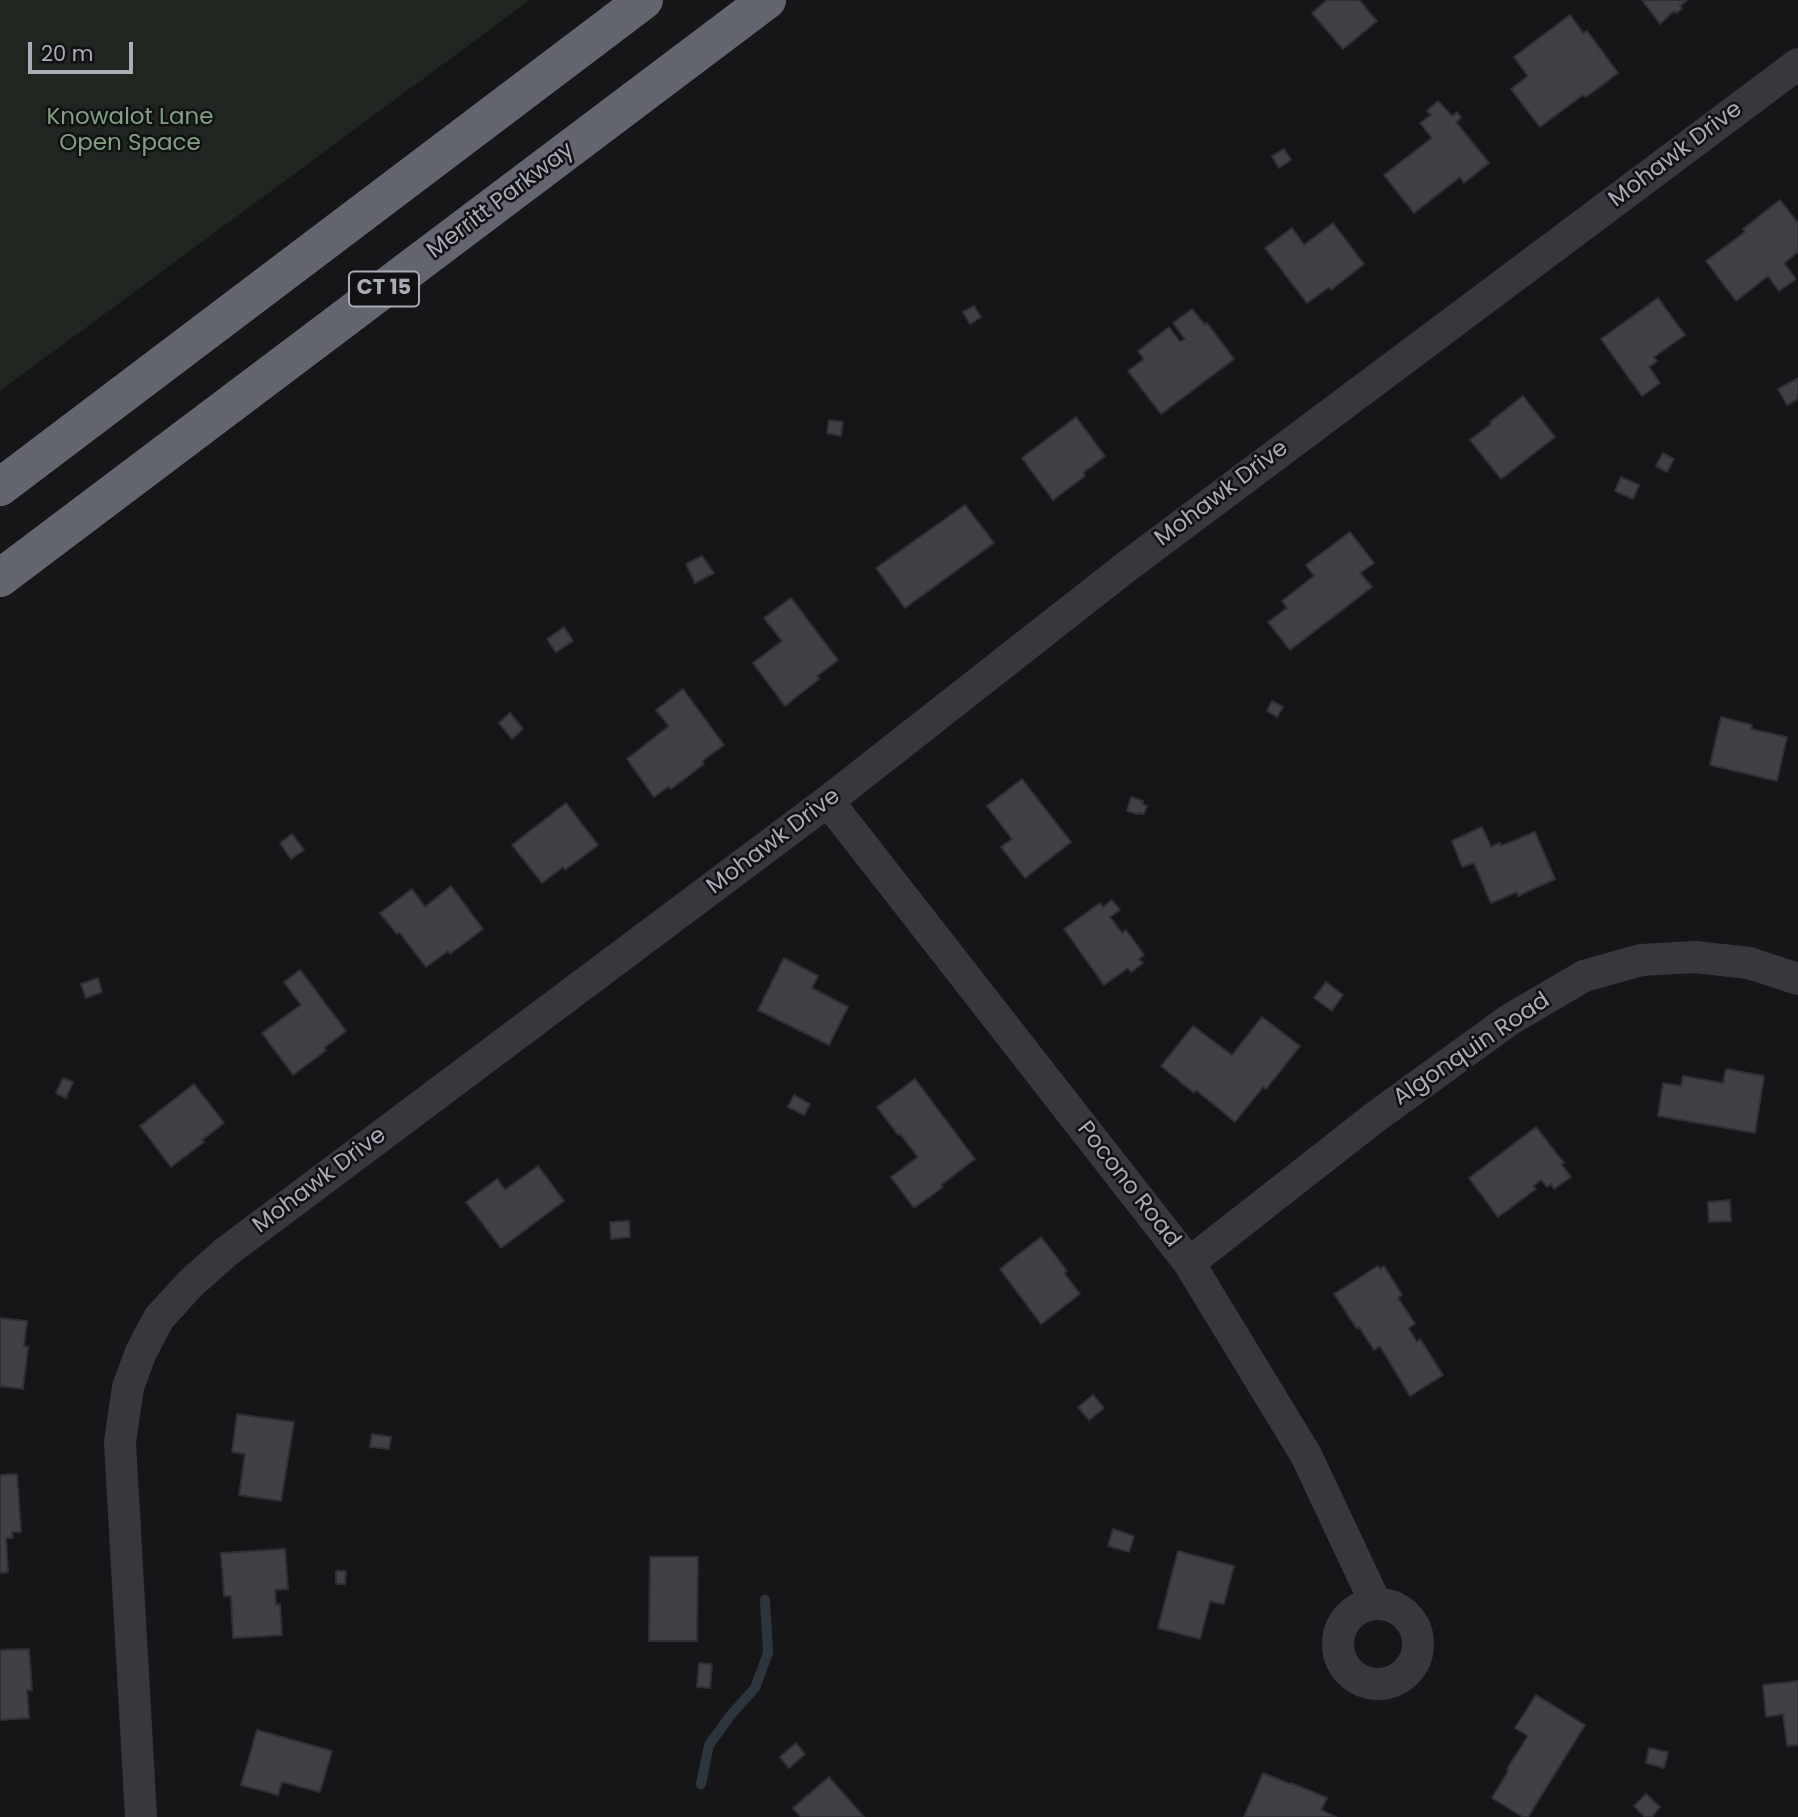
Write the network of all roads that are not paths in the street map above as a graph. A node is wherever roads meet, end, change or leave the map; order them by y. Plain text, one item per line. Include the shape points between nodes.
1 (644, 0) edge
2 (767, 0) edge
3 (1798, 64) edge
4 (0, 486) edge
5 (0, 579) edge
6 (828, 801) junction
7 (1798, 979) edge
8 (1189, 1263) junction
9 (1376, 1604) dead end
10 (141, 1817) edge

1 - 4 highway
2 - 5 highway, Merritt Parkway / CT 15
3 - 6 street, Mohawk Drive via 1126,566
6 - 8 street, Pocono Road
6 - 10 street, Mohawk Drive via 226,1252 159,1318 128,1387 120,1443
7 - 8 street, Algonquin Road via 1749,963 1695,957 1641,960 1584,976 1509,1020 1430,1077
8 - 9 street, Pocono Road via 1306,1455

